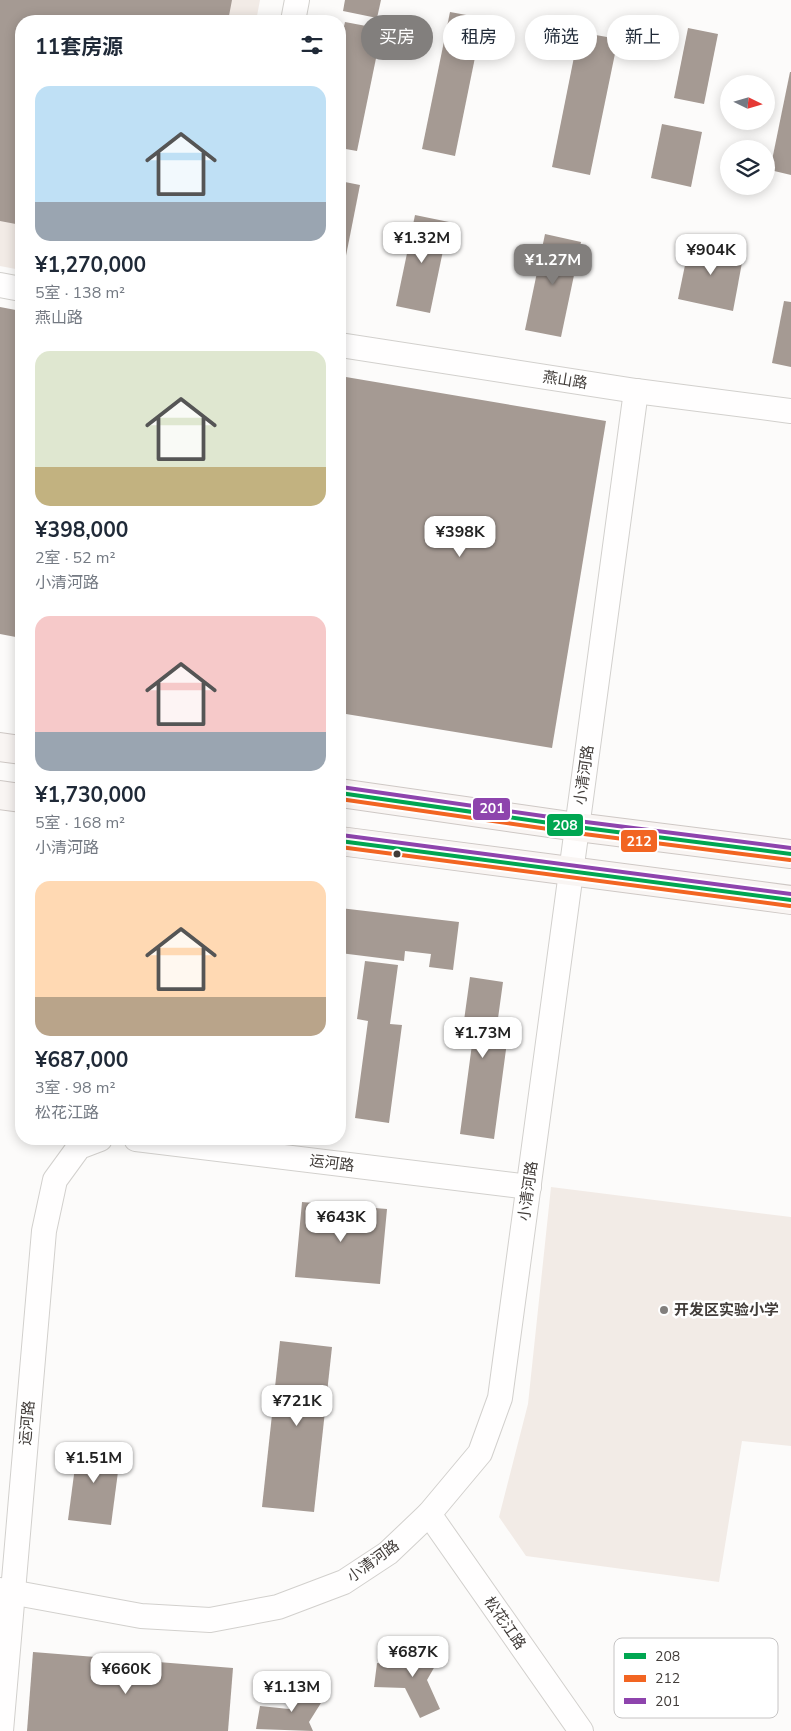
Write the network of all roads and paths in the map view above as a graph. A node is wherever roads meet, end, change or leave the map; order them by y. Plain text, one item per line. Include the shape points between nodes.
1 (297, 0) edge
2 (294, 15) edge
3 (0, 285) edge
4 (15, 288) edge
5 (346, 346) edge
6 (636, 391) junction
7 (791, 411) edge
8 (0, 747) edge
9 (15, 749) edge
10 (346, 794) edge
11 (0, 795) edge
12 (15, 797) edge
13 (577, 827) junction
14 (346, 842) edge
15 (791, 854) edge
16 (571, 872) junction
17 (791, 900) edge
18 (84, 1145) edge
19 (186, 1145) edge
20 (529, 1186) junction
21 (429, 1514) junction
22 (6, 1591) edge
23 (1, 1731) edge
24 (581, 1731) edge

1 - 2 street
3 - 4 street
5 - 6 street, 燕山路
6 - 7 street, 燕山路
6 - 13 street, 小清河路
8 - 9 main road
10 - 13 main road
11 - 12 main road
13 - 15 main road
13 - 16 street, 小清河路
14 - 16 main road
16 - 17 main road
16 - 20 street, 小清河路
18 - 22 street, 运河路 via 79,1147 55,1180 44,1231
19 - 20 street, 运河路
20 - 21 street, 小清河路 via 500,1398 480,1453
21 - 22 street, 小清河路 via 388,1553 344,1582 278,1607 210,1620 141,1616
21 - 24 street, 松花江路
22 - 23 street, 运河路

